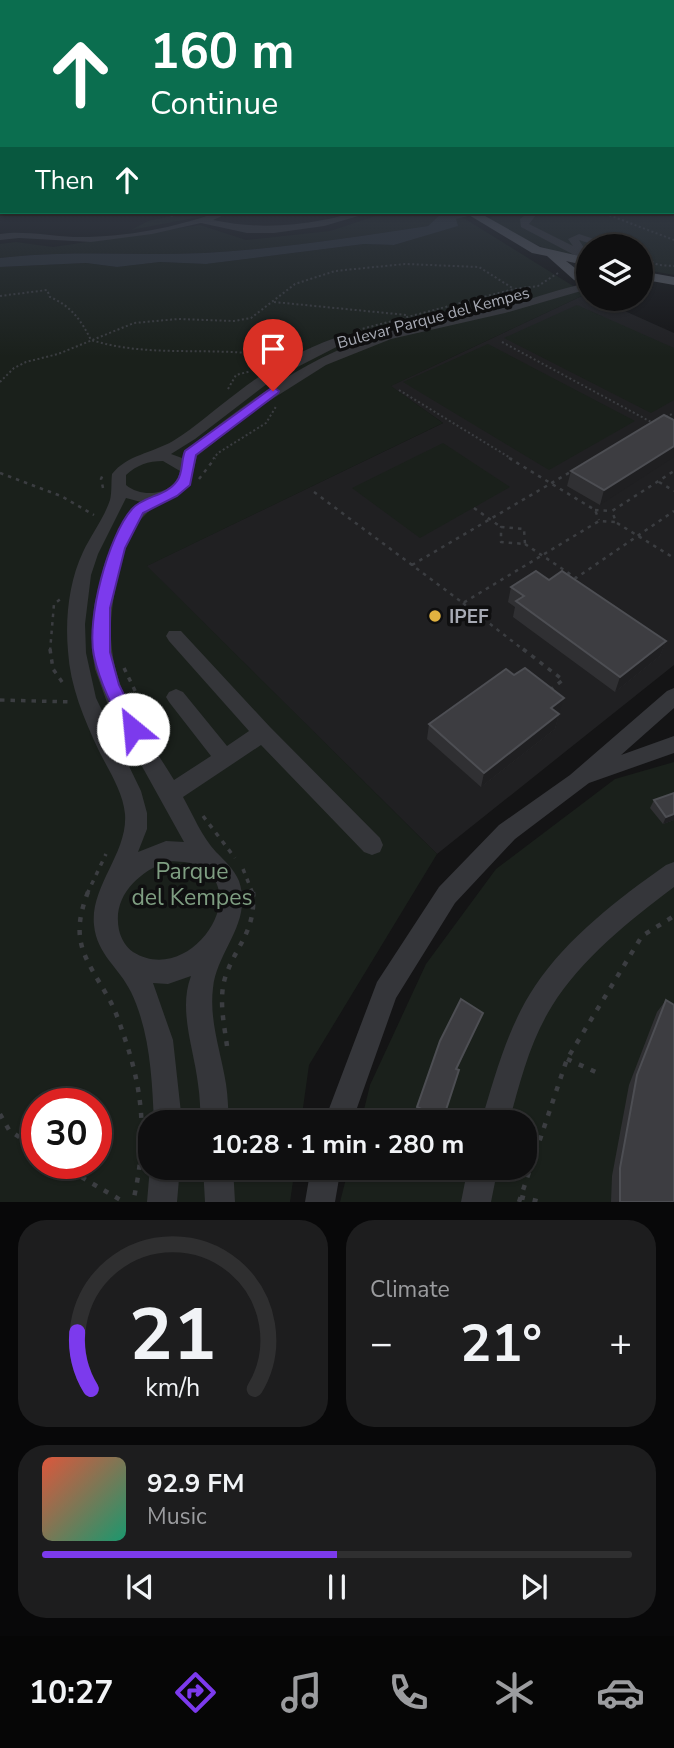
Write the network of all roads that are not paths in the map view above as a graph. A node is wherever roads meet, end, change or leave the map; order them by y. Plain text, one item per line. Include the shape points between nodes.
1 (527, 245) edge
2 (548, 254) junction
3 (576, 258) edge
4 (576, 265) edge
5 (572, 272) junction
6 (576, 275) edge
7 (653, 277) edge
8 (653, 281) edge
9 (576, 288) edge
10 (155, 457) junction
11 (192, 475) junction
12 (120, 487) junction
13 (162, 496) junction
14 (175, 636) dead end
15 (674, 696) edge
16 (176, 697) dead end
17 (264, 733) junction
18 (674, 744) edge
19 (226, 759) junction
20 (577, 781) junction
21 (170, 794) junction
22 (372, 845) dead end
23 (208, 859) junction
24 (674, 873) edge
25 (111, 892) junction
26 (217, 944) junction
27 (130, 964) junction
28 (167, 1110) edge
29 (214, 1110) edge
30 (342, 1110) edge
31 (499, 1110) edge
32 (164, 1180) edge
33 (219, 1180) edge
34 (324, 1180) edge
35 (480, 1180) edge
36 (162, 1202) edge
37 (220, 1202) edge
38 (320, 1202) edge
39 (476, 1202) edge

1 - 2 main road
2 - 3 main road
2 - 5 main road
4 - 5 main road
5 - 6 main road
5 - 10 street, Bulevar Parque del Kempes via 566,279 513,298 329,345 258,384
7 - 8 main road via 674,281
9 - 11 street, Bulevar Parque del Kempes via 341,352 243,412 190,454
10 - 11 street via 175,460
10 - 12 street, Bulevar Parque del Kempes via 125,467 119,474
11 - 13 street, Bulevar Parque del Kempes via 180,488
12 - 13 street via 141,498
12 - 25 street via 87,565 76,624 86,698 136,813 136,829
13 - 21 street via 135,513 118,548 102,608 101,652 121,707
14 - 17 street
15 - 20 street
16 - 19 street
17 - 19 street
17 - 22 street
18 - 20 street
19 - 21 street
20 - 30 street via 507,832 447,895 386,991
21 - 23 street
23 - 25 street via 178,850 155,854 125,873
23 - 26 street via 225,874 232,896 230,921
24 - 31 street via 610,924 543,996 524,1034
25 - 27 street via 105,911 106,931 114,950
26 - 27 street via 195,962 169,971
26 - 29 street via 200,987 201,1028
27 - 28 street via 148,996 162,1041
32 - 36 street
33 - 37 street
34 - 38 street
35 - 39 street

